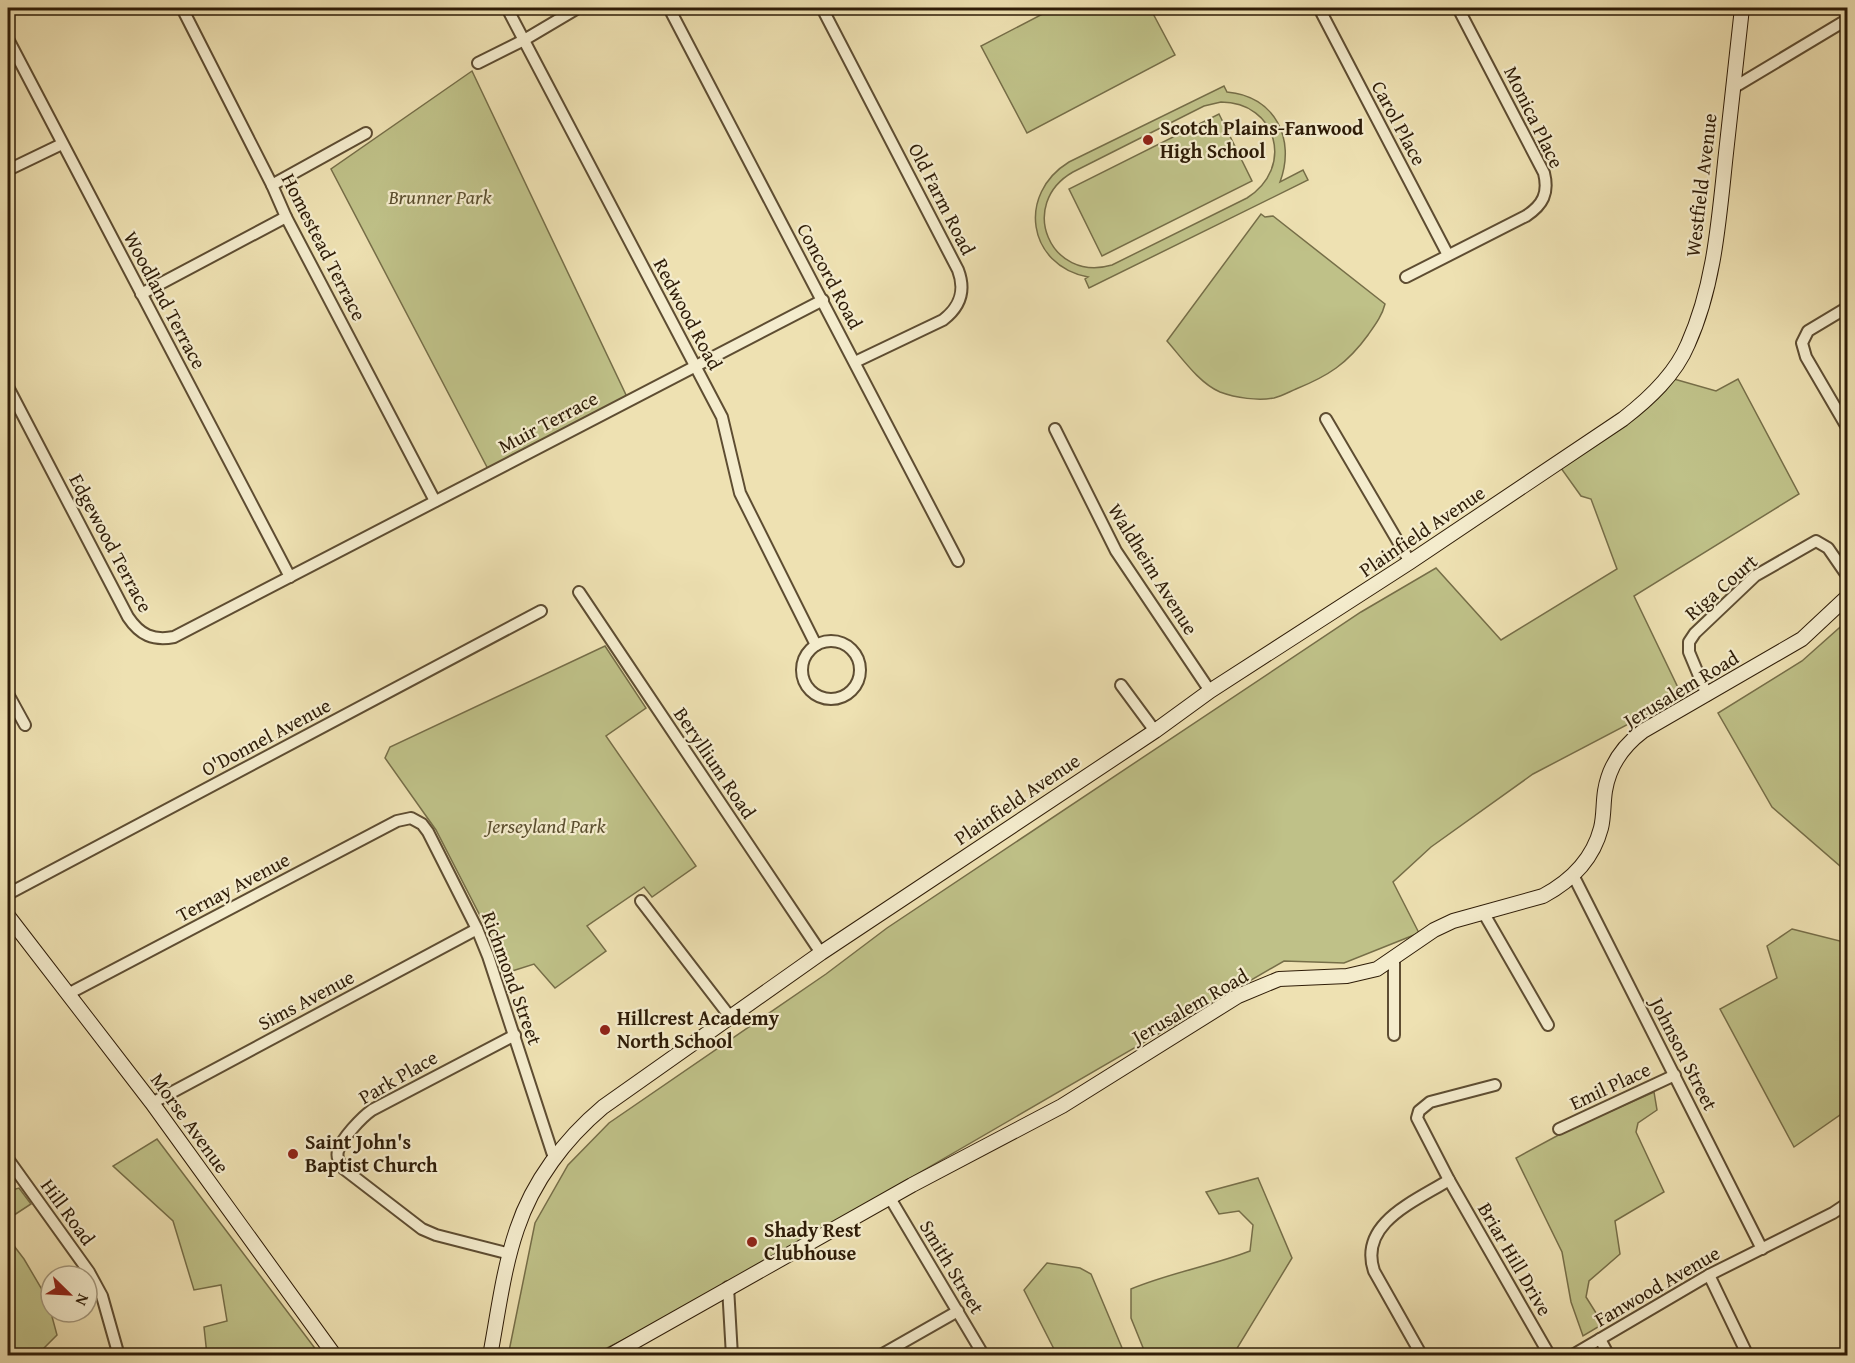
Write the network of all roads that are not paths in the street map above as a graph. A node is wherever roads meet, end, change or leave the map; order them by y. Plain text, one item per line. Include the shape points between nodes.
1 (182, 8) edge
2 (507, 8) edge
3 (578, 8) edge
4 (669, 8) edge
5 (822, 8) edge
6 (1318, 8) edge
7 (1458, 8) edge
8 (1742, 8) edge
9 (1848, 19) edge
10 (8, 39) edge
11 (524, 40) junction
12 (478, 63) dead end
13 (1733, 88) junction
14 (366, 133) dead end
15 (62, 144) junction
16 (8, 170) edge
17 (272, 185) junction
18 (286, 218) junction
19 (1448, 255) junction
20 (1406, 277) dead end
21 (141, 294) junction
22 (823, 300) junction
23 (1848, 307) edge
24 (855, 362) junction
25 (1679, 362) joint
26 (695, 366) junction
27 (8, 387) edge
28 (1326, 419) dead end
29 (1055, 429) dead end
30 (1848, 429) edge
31 (435, 501) junction
32 (958, 561) dead end
33 (1410, 562) junction
34 (290, 577) junction
35 (1848, 577) edge
36 (579, 592) dead end
37 (1848, 596) edge
38 (542, 611) dead end
39 (816, 645) junction
40 (1121, 685) dead end
41 (1210, 692) junction
42 (8, 694) edge
43 (1707, 695) junction
44 (24, 725) dead end
45 (1155, 731) junction
46 (417, 820) joint
47 (1573, 875) junction
48 (8, 894) edge
49 (641, 901) dead end
50 (1483, 912) junction
51 (8, 916) edge
52 (477, 929) junction
53 (821, 954) junction
54 (1394, 959) junction
55 (68, 994) junction
56 (731, 1018) junction
57 (1548, 1025) dead end
58 (515, 1035) junction
59 (1394, 1035) dead end
60 (1675, 1075) junction
61 (1495, 1086) dead end
62 (152, 1103) junction
63 (1559, 1129) dead end
64 (554, 1158) junction
65 (8, 1159) edge
66 (1449, 1180) junction
67 (890, 1198) junction
68 (1848, 1203) edge
69 (1762, 1249) junction
70 (510, 1254) junction
71 (1709, 1275) junction
72 (728, 1287) junction
73 (958, 1311) junction
74 (1600, 1339) junction
75 (119, 1356) edge
76 (335, 1356) edge
77 (490, 1356) edge
78 (609, 1356) edge
79 (732, 1356) edge
80 (879, 1356) edge
81 (984, 1356) edge
82 (1422, 1356) edge
83 (1550, 1356) edge
84 (1571, 1356) edge
85 (1609, 1356) edge
86 (1748, 1356) edge

1 - 17 street, Homestead Terrace
2 - 11 street, Redwood Road
3 - 11 street
4 - 22 street, Concord Road
5 - 24 street, Old Farm Road via 958,270 962,285 958,304 943,320
6 - 19 street, Carol Place
7 - 19 street, Monica Place via 1546,183 1544,199 1537,209
8 - 13 street, Westfield Avenue
9 - 13 street
10 - 15 street, Woodland Terrace
11 - 12 street
11 - 26 street, Redwood Road
13 - 25 street, Westfield Avenue via 1706,296
14 - 17 street
15 - 16 street
15 - 21 street, Woodland Terrace
17 - 18 street, Homestead Terrace
18 - 21 street
18 - 31 street, Homestead Terrace
19 - 20 street, Monica Place
21 - 34 street, Woodland Terrace
22 - 24 street, Concord Road
22 - 26 street, Muir Terrace
23 - 30 street via 1814,326 1804,336 1803,350
24 - 32 street, Concord Road
25 - 33 street, Plainfield Avenue via 1646,401 1623,419
26 - 31 street, Muir Terrace
26 - 39 street, Redwood Road via 722,417 740,493
27 - 34 street, Edgewood Terrace via 128,617 141,632 155,639 174,638
28 - 33 street
29 - 41 street, Waldheim Avenue via 1116,551
31 - 34 street, Muir Terrace
33 - 41 street, Plainfield Avenue
35 - 43 street, Riga Court via 1828,548 1816,541 1755,576 1689,642
36 - 53 street, Beryllium Road
37 - 43 street, Jerusalem Road via 1802,639
38 - 48 street, O'Donnel Avenue
39 - 39 street via 802,664 807,687 828,699 845,695 859,676 854,653 840,642
40 - 45 street
41 - 45 street, Plainfield Avenue
42 - 44 street
43 - 47 street, Jerusalem Road via 1643,731 1623,749 1607,782 1603,820 1596,841
45 - 53 street, Plainfield Avenue
46 - 52 street, Richmond Street via 428,832
46 - 55 street, Ternay Avenue via 397,820
47 - 50 street, Jerusalem Road via 1543,896
47 - 60 street, Johnson Street
49 - 56 street
50 - 54 street, Jerusalem Road via 1434,930
50 - 57 street
51 - 55 street, Morse Avenue
52 - 58 street, Richmond Street
52 - 62 street, Sims Avenue
53 - 56 street, Plainfield Avenue
54 - 59 street
54 - 67 street, Jerusalem Road via 1364,974 1279,979 1238,996 1062,1106
55 - 62 street, Morse Avenue
56 - 64 street, Plainfield Avenue via 606,1104
58 - 64 street, Richmond Street
58 - 70 street, Park Place via 372,1110 337,1153 344,1169 422,1229
60 - 63 street, Emil Place
60 - 69 street, Johnson Street
61 - 66 street, Briar Hill Drive via 1430,1102 1419,1111 1419,1124
62 - 76 street, Morse Avenue
64 - 70 street, Plainfield Avenue via 529,1201
65 - 75 street, Hill Road via 89,1272 102,1296
66 - 82 street via 1388,1219 1372,1245 1374,1271
66 - 83 street, Briar Hill Drive
67 - 72 street, Jerusalem Road
67 - 73 street, Smith Street
68 - 69 street, Fanwood Avenue
69 - 71 street, Fanwood Avenue
70 - 77 street, Plainfield Avenue
71 - 74 street, Fanwood Avenue
71 - 86 street
72 - 78 street, Jerusalem Road
72 - 79 street
73 - 80 street
73 - 81 street, Smith Street
74 - 84 street, Fanwood Avenue
74 - 85 street

